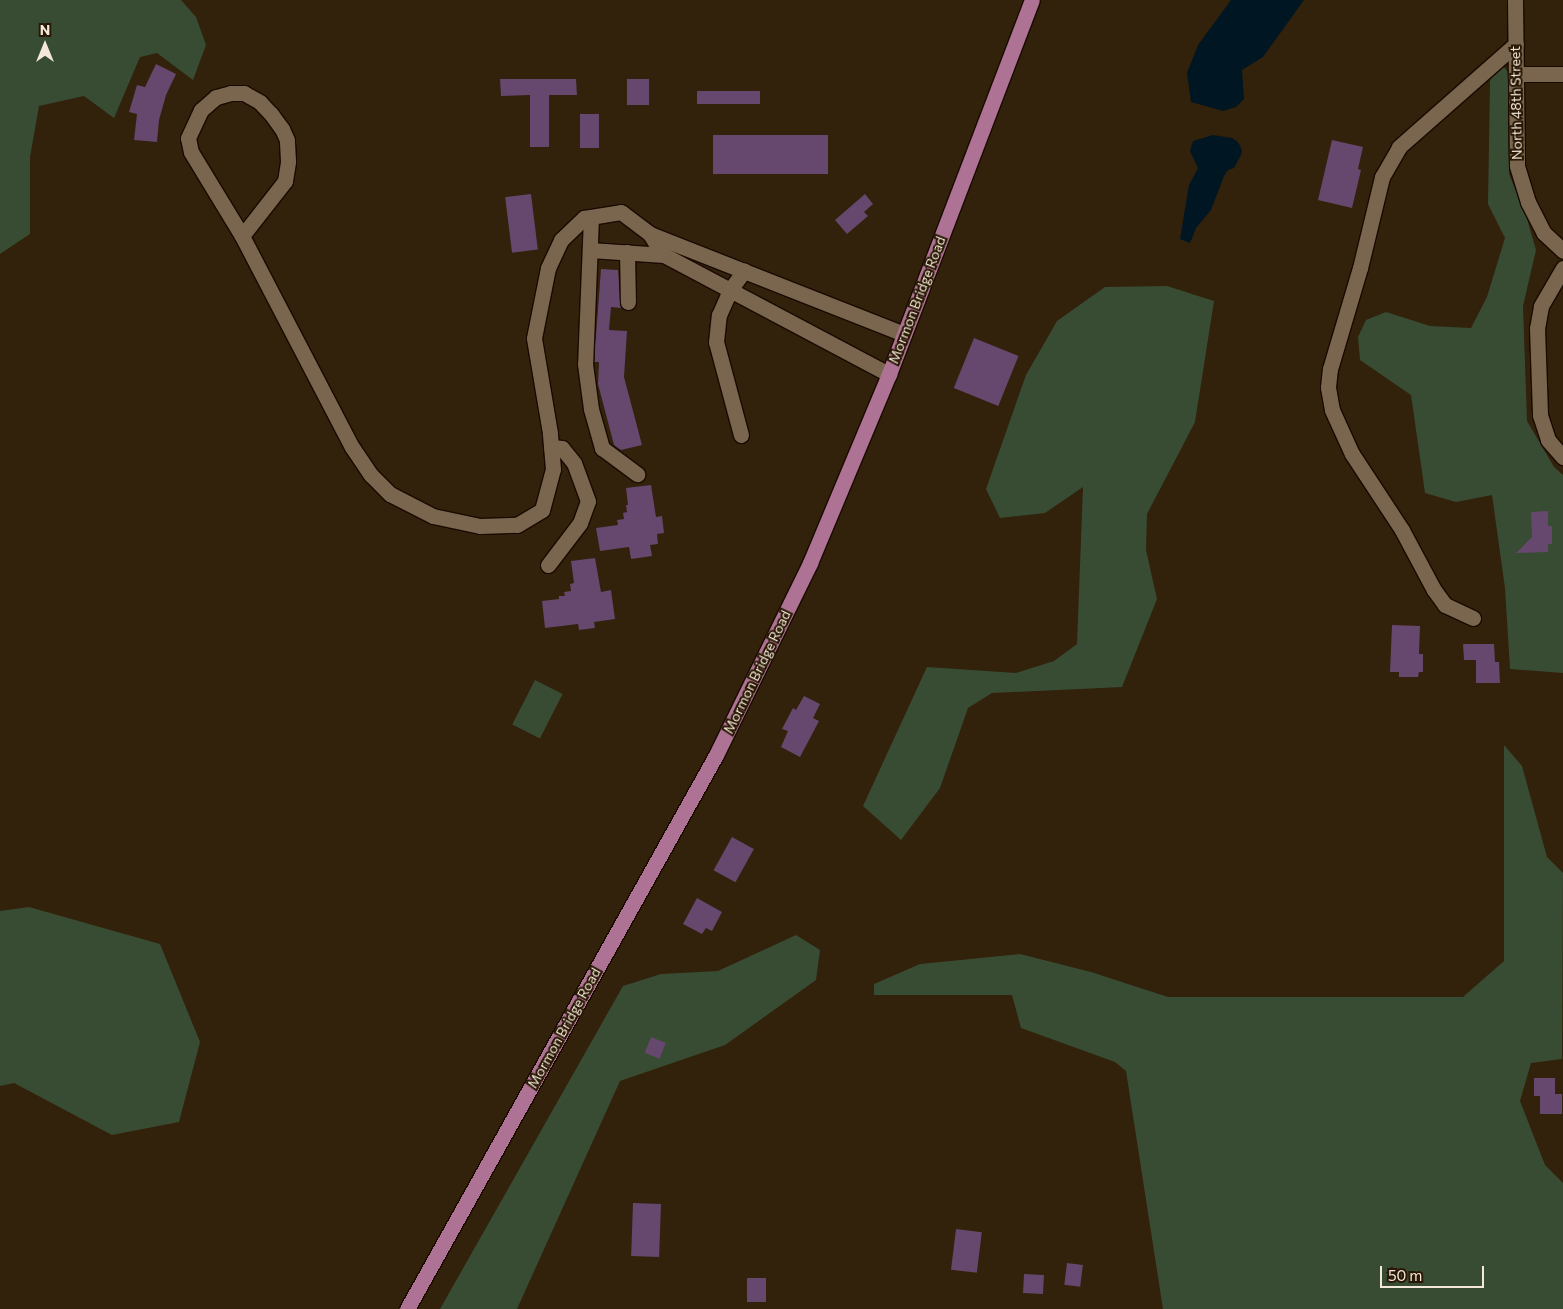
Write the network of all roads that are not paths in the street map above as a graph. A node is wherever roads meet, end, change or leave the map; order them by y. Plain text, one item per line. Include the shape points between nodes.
1 (1032, 0) edge
2 (1515, 0) edge
3 (1516, 44) junction
4 (1516, 74) junction
5 (1563, 74) edge
6 (591, 217) junction
7 (650, 234) junction
8 (242, 236) junction
9 (590, 250) junction
10 (1563, 251) edge
11 (627, 252) junction
12 (664, 255) junction
13 (1563, 268) edge
14 (744, 271) junction
15 (730, 290) junction
16 (628, 302) dead end
17 (904, 334) junction
18 (889, 374) junction
19 (741, 435) dead end
20 (551, 447) junction
21 (1563, 457) edge
22 (637, 474) dead end
23 (548, 565) dead end
24 (1473, 618) dead end
25 (407, 1309) edge

1 - 17 main road, Mormon Bridge Road
2 - 3 street, North 48th Street
3 - 4 street, North 48th Street
3 - 24 street via 1399,147 1382,177 1360,268 1330,369 1328,387 1332,410 1352,454 1402,530 1434,590 1445,605
4 - 5 street
4 - 10 street, North 48th Street via 1515,151 1521,183 1544,233
6 - 7 street via 621,212
6 - 9 street
6 - 20 street via 584,218 561,240 552,261 534,338
7 - 12 street
7 - 14 street
8 - 8 street via 191,152 188,138 201,110 216,97 231,93 244,93 260,102 287,140 285,181
8 - 20 street via 352,447 371,475 390,494 433,516 480,526 517,525 542,510 553,469
9 - 11 street
9 - 22 street via 584,364 591,409 602,448
11 - 12 street
11 - 16 street
12 - 15 street
13 - 21 street via 1541,306 1536,328 1540,415 1548,440
14 - 15 street
14 - 17 street
15 - 18 street
15 - 19 street via 719,315 716,342
17 - 18 main road, Mormon Bridge Road
18 - 25 main road, Mormon Bridge Road via 810,563 716,755
20 - 23 street via 562,448 574,463 588,500 580,523

